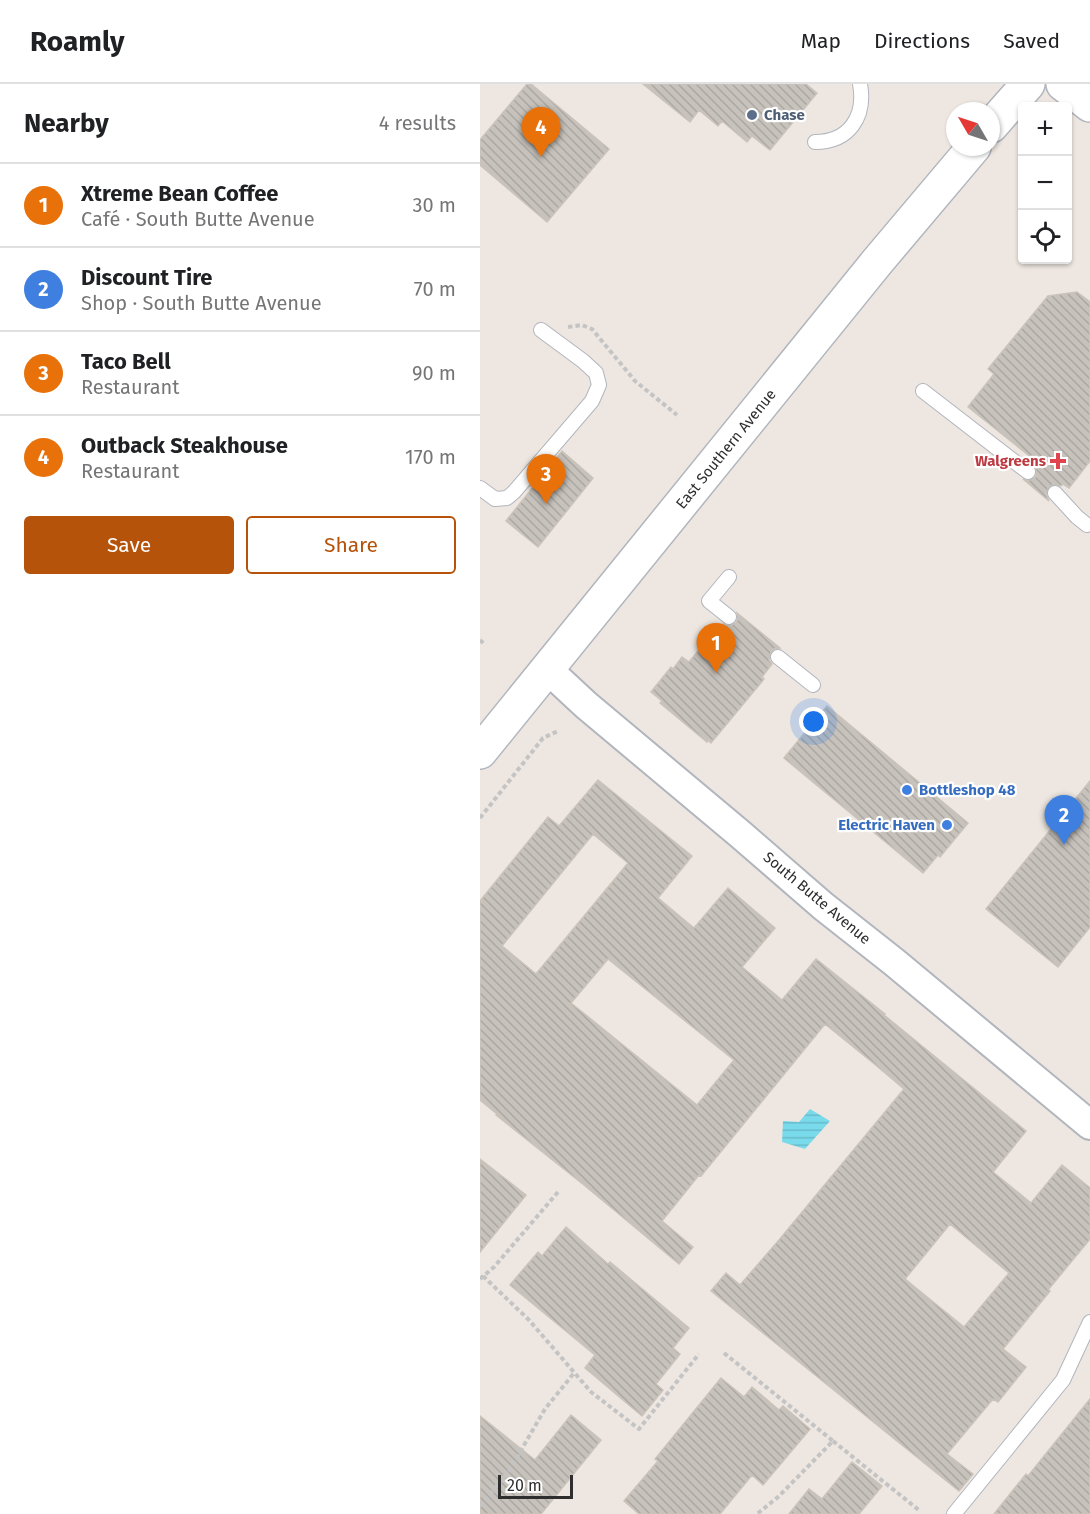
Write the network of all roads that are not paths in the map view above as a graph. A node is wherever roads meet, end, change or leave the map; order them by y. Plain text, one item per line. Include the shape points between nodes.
1 (860, 84) edge
2 (1028, 84) edge
3 (1063, 84) edge
4 (1090, 105) edge
5 (1000, 116) edge
6 (815, 142) dead end
7 (966, 156) edge
8 (541, 330) dead end
9 (923, 391) dead end
10 (1028, 472) dead end
11 (480, 488) edge
12 (1055, 494) dead end
13 (1087, 525) dead end
14 (729, 578) dead end
15 (729, 617) dead end
16 (778, 657) dead end
17 (549, 666) junction
18 (813, 685) dead end
19 (480, 752) edge
20 (1090, 1125) edge
21 (1090, 1322) edge
22 (954, 1514) edge

1 - 6 lane via 862,102 854,124 837,138
2 - 5 main road
3 - 4 main road
7 - 17 main road, East Southern Avenue
8 - 11 lane via 596,373 599,385 592,401 514,492 507,498 495,499
9 - 10 lane
12 - 13 lane
14 - 15 lane via 709,602
16 - 18 lane
17 - 19 main road, East Southern Avenue
17 - 20 street, South Butte Avenue via 558,680 586,705
21 - 22 lane via 1063,1380

